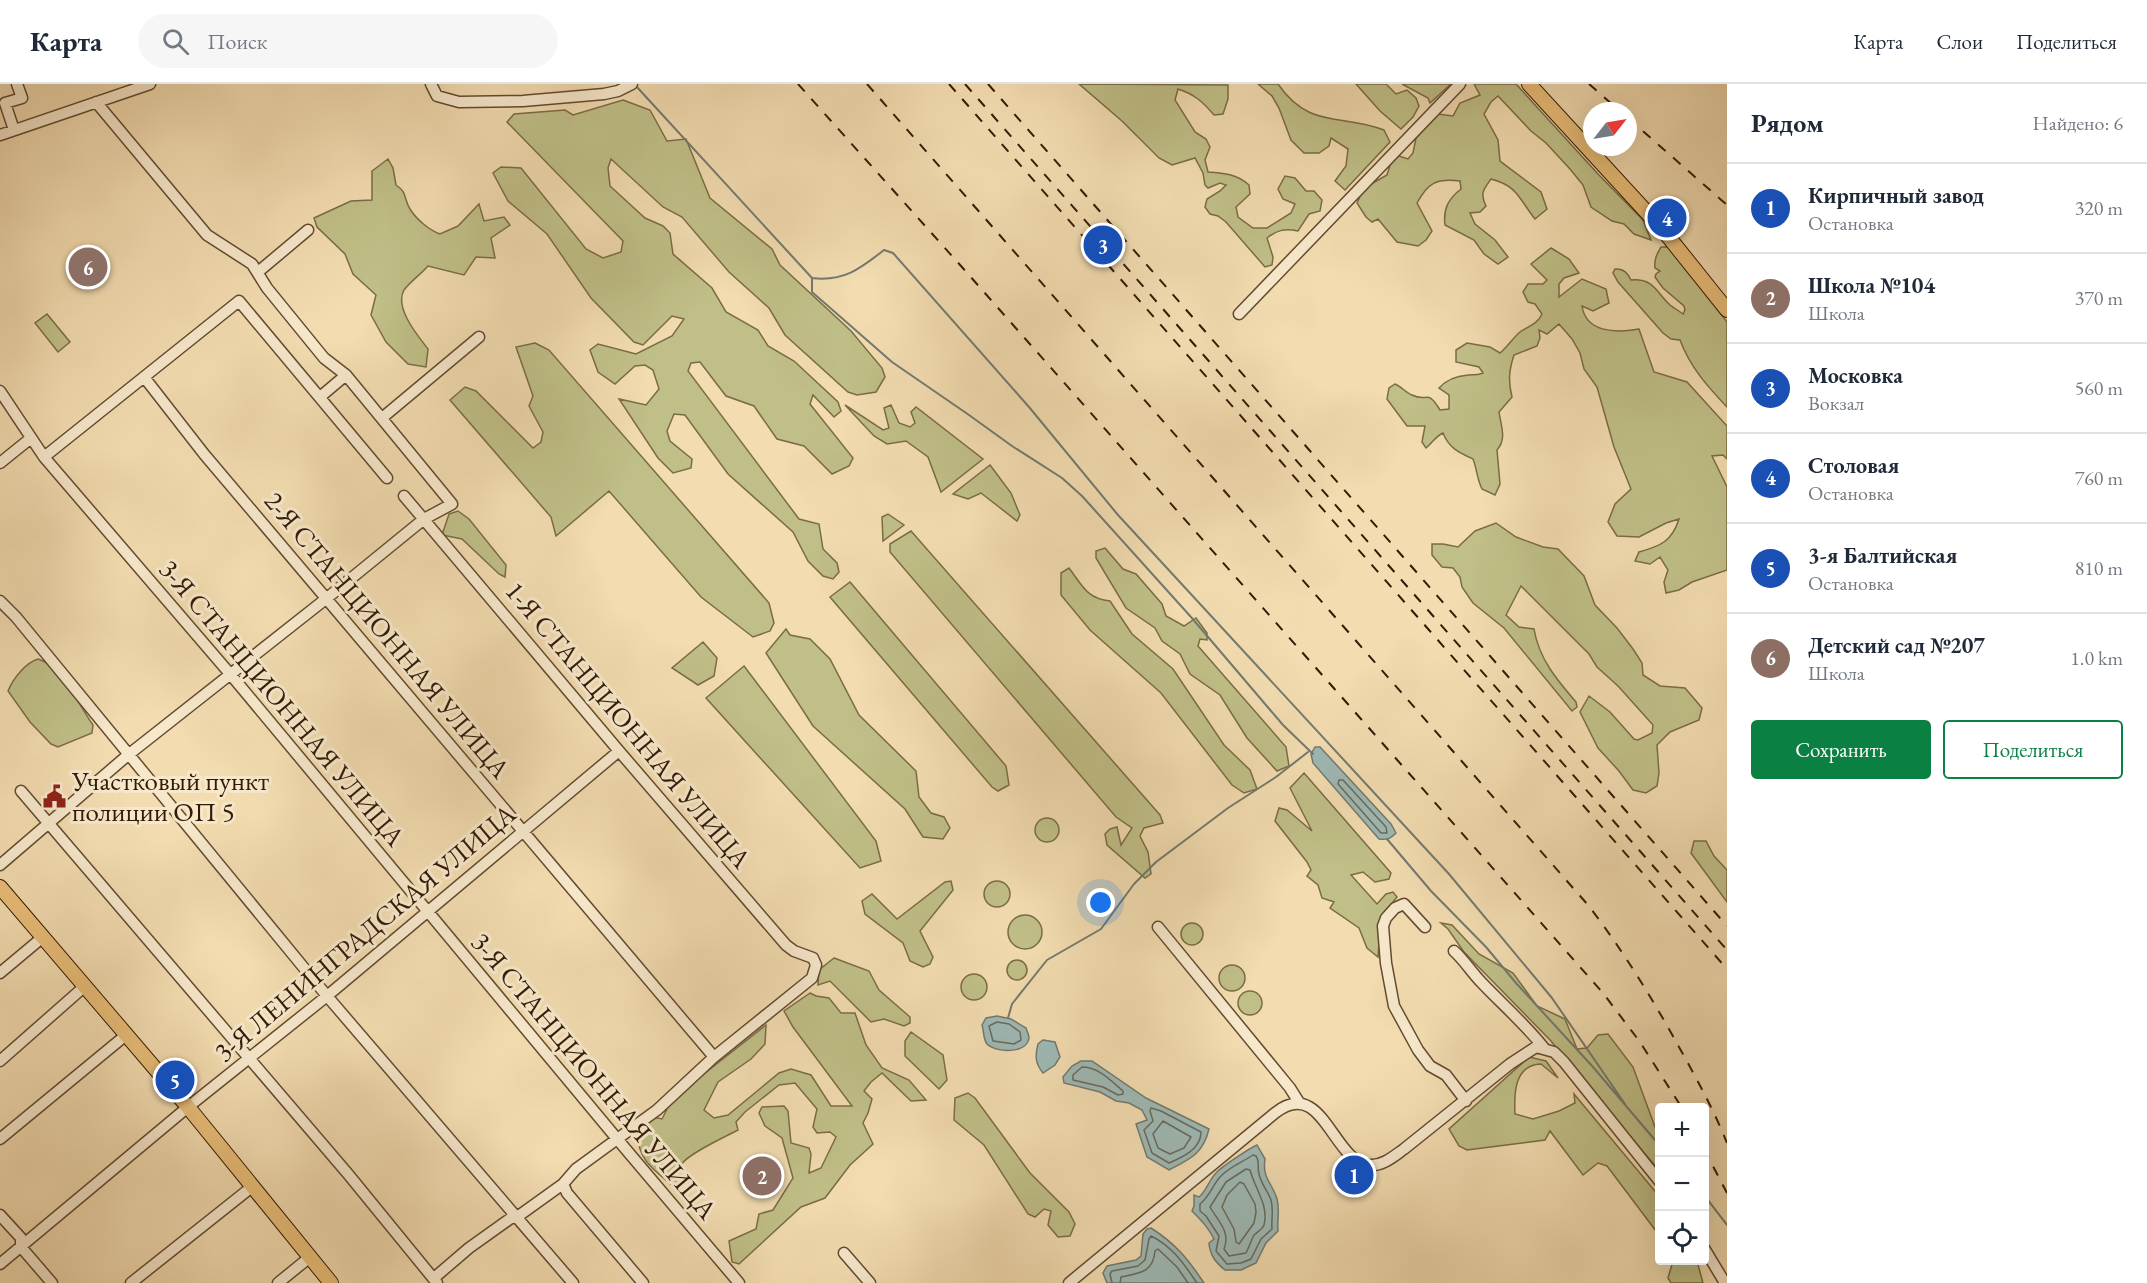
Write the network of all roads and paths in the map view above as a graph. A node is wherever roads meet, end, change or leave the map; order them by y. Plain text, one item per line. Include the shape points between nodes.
1 (17, 84) edge
2 (150, 84) edge
3 (431, 84) edge
4 (632, 84) edge
5 (1460, 84) edge
6 (1529, 84) edge
7 (96, 102) junction
8 (14, 130) junction
9 (0, 135) edge
10 (308, 230) dead end
11 (258, 272) junction
12 (1727, 310) edge
13 (1239, 314) dead end
14 (479, 337) dead end
15 (346, 375) junction
16 (144, 377) junction
17 (0, 391) edge
18 (320, 397) junction
19 (382, 418) junction
20 (31, 438) junction
21 (44, 457) junction
22 (0, 463) edge
23 (387, 478) dead end
24 (404, 496) dead end
25 (424, 519) junction
26 (327, 598) junction
27 (0, 601) edge
28 (231, 675) junction
29 (619, 751) junction
30 (128, 755) junction
31 (21, 791) dead end
32 (49, 824) junction
33 (524, 831) junction
34 (0, 865) edge
35 (0, 887) edge
36 (427, 912) junction
37 (1158, 927) dead end
38 (1425, 927) dead end
39 (43, 938) junction
40 (1454, 951) dead end
41 (0, 973) edge
42 (85, 986) junction
43 (327, 996) junction
44 (126, 1035) junction
45 (1544, 1048) junction
46 (714, 1057) junction
47 (249, 1059) junction
48 (0, 1061) edge
49 (1466, 1101) junction
50 (1300, 1104) junction
51 (188, 1107) junction
52 (0, 1139) edge
53 (618, 1140) junction
54 (1655, 1177) edge
55 (563, 1184) junction
56 (253, 1186) junction
57 (0, 1215) edge
58 (517, 1217) junction
59 (21, 1247) junction
60 (844, 1253) dead end
61 (1709, 1256) edge
62 (310, 1257) junction
63 (0, 1264) edge
64 (436, 1281) edge
65 (52, 1283) edge
66 (131, 1283) edge
67 (278, 1283) edge
68 (332, 1283) edge
69 (573, 1283) edge
70 (643, 1283) edge
71 (739, 1283) edge
72 (870, 1283) edge
73 (1070, 1283) edge
74 (1725, 1283) edge

1 - 8 street via 22,98 5,103
2 - 7 street
3 - 4 street via 437,96 459,102 572,98 618,91
5 - 13 street
6 - 12 main road via 1663,230
7 - 8 street
7 - 11 street via 207,235
8 - 9 street
10 - 11 street
11 - 15 street via 324,358
14 - 19 street
15 - 18 street
15 - 19 street
16 - 18 street via 239,301
16 - 21 street
16 - 26 street, 2-Я СТАНЦИОННАЯ УЛИЦА
17 - 20 street, 3-Я СТАНЦИОННАЯ УЛИЦА
18 - 23 street
19 - 25 street via 452,504
20 - 21 street, 3-Я СТАНЦИОННАЯ УЛИЦА
20 - 22 street
21 - 28 street, 3-Я СТАНЦИОННАЯ УЛИЦА
24 - 25 street, 1-Я СТАНЦИОННАЯ УЛИЦА
25 - 26 street
25 - 29 street, 1-Я СТАНЦИОННАЯ УЛИЦА
26 - 28 street
26 - 33 street, 2-Я СТАНЦИОННАЯ УЛИЦА
27 - 30 street
28 - 30 street
28 - 36 street, 3-Я СТАНЦИОННАЯ УЛИЦА
29 - 33 street, 3-Я ЛЕНИНГРАДСКАЯ УЛИЦА
29 - 46 street, 1-Я СТАНЦИОННАЯ УЛИЦА via 786,945 813,958 816,964 812,978
30 - 32 street
30 - 43 street
31 - 32 street
32 - 34 street
32 - 47 street
33 - 36 street, 3-Я ЛЕНИНГРАДСКАЯ УЛИЦА
33 - 46 street, 2-Я СТАНЦИОННАЯ УЛИЦА
35 - 39 main road
36 - 43 street, 3-Я ЛЕНИНГРАДСКАЯ УЛИЦА
36 - 53 street, 3-Я СТАНЦИОННАЯ УЛИЦА
37 - 50 street
38 - 49 street via 1404,904 1386,918 1386,963 1394,1006 1430,1066 1446,1075
39 - 41 street
39 - 42 main road
40 - 45 street
42 - 44 main road
42 - 48 street
43 - 47 street, 3-Я ЛЕНИНГРАДСКАЯ УЛИЦА
43 - 58 street
44 - 51 main road
44 - 52 street
45 - 49 street via 1528,1051
45 - 54 street via 1564,1062
46 - 53 street
47 - 51 street, 3-Я ЛЕНИНГРАДСКАЯ УЛИЦА
47 - 64 street
49 - 50 street via 1389,1160 1369,1166 1352,1156 1316,1111
50 - 73 street via 1281,1109
51 - 56 main road
51 - 59 street, 3-Я ЛЕНИНГРАДСКАЯ УЛИЦА
53 - 55 street via 576,1169
53 - 71 street, 3-Я СТАНЦИОННАЯ УЛИЦА
55 - 58 street
55 - 70 street
56 - 62 main road
56 - 66 street
57 - 59 street via 21,1238
58 - 64 street via 501,1224
58 - 69 street
59 - 63 street, 3-Я ЛЕНИНГРАДСКАЯ УЛИЦА
59 - 65 street
60 - 72 street
61 - 74 street
62 - 67 street
62 - 68 main road

